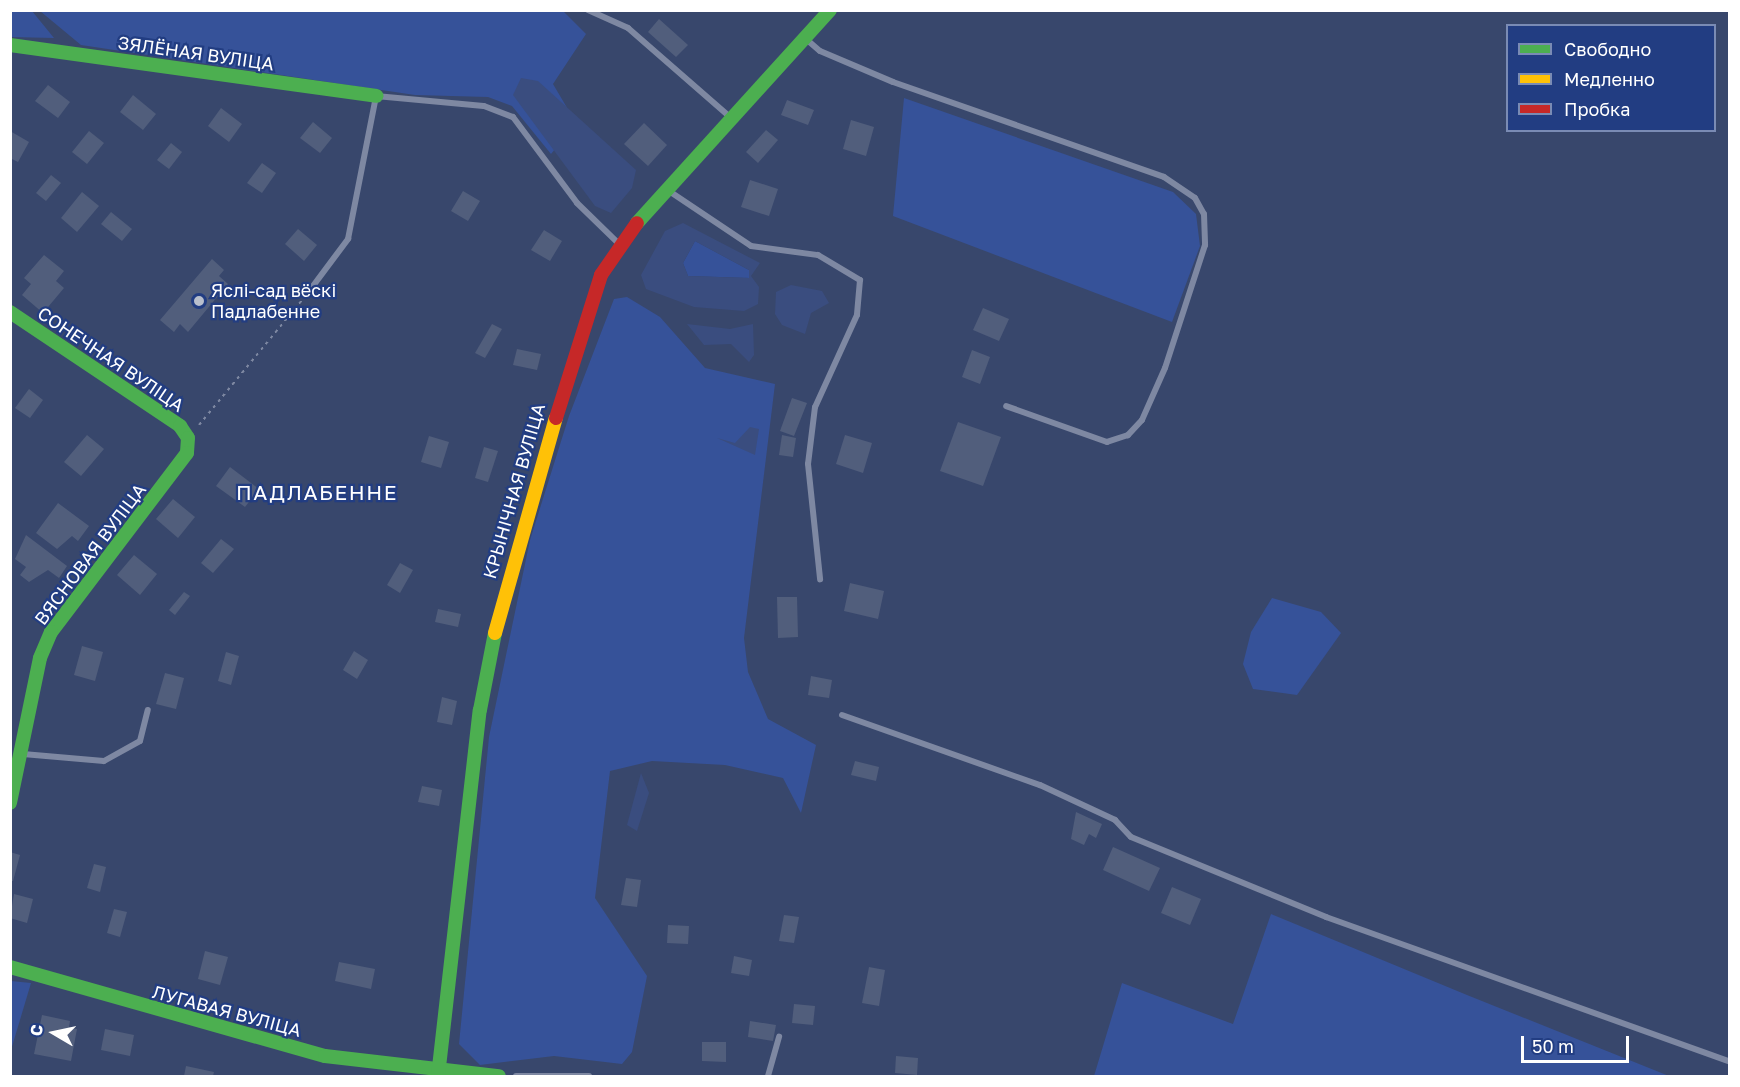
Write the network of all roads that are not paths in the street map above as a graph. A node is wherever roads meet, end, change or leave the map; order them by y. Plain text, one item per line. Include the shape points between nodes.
1 (588, 10) edge
2 (830, 10) edge
3 (806, 39) junction
4 (10, 45) edge
5 (376, 96) junction
6 (731, 117) junction
7 (665, 188) junction
8 (619, 244) junction
9 (313, 286) road end
10 (10, 312) edge
11 (1006, 406) dead end
12 (188, 438) joint
13 (820, 579) dead end
14 (148, 710) dead end
15 (842, 715) dead end
16 (23, 754) junction
17 (10, 803) edge
18 (10, 967) edge
19 (779, 1037) dead end
20 (1730, 1062) edge
21 (438, 1073) edge
22 (499, 1077) edge
23 (516, 1077) edge
24 (589, 1077) edge
25 (768, 1077) edge

1 - 6 lane via 628,28
2 - 3 street, КРЫНІЧНАЯ ВУЛІЦА
3 - 6 street, КРЫНІЧНАЯ ВУЛІЦА
3 - 11 lane via 820,51 893,82 1164,177 1195,198 1204,214 1205,245 1168,357 1142,420 1128,435 1107,442
4 - 5 street, ЗЯЛЁНАЯ ВУЛІЦА
5 - 8 lane via 484,106 513,117 577,203
5 - 9 lane via 348,239
6 - 7 street, КРЫНІЧНАЯ ВУЛІЦА
7 - 8 street, КРЫНІЧНАЯ ВУЛІЦА
7 - 13 lane via 751,246 818,255 860,280 857,315 815,407 808,464
8 - 21 street, КРЫНІЧНАЯ ВУЛІЦА via 602,275 563,382 499,613 480,710
10 - 12 street, СОНЕЧНАЯ ВУЛІЦА via 180,426
12 - 16 street, ВЯСНОВАЯ ВУЛІЦА via 187,453 51,632 40,658
14 - 16 lane via 140,741 104,761
15 - 20 lane via 1040,785 1115,820 1131,837 1326,917
16 - 17 street, ВЯСНОВАЯ ВУЛІЦА
18 - 21 street, ЛУГАВАЯ ВУЛІЦА via 325,1056
19 - 25 lane
21 - 22 street
23 - 24 lane

